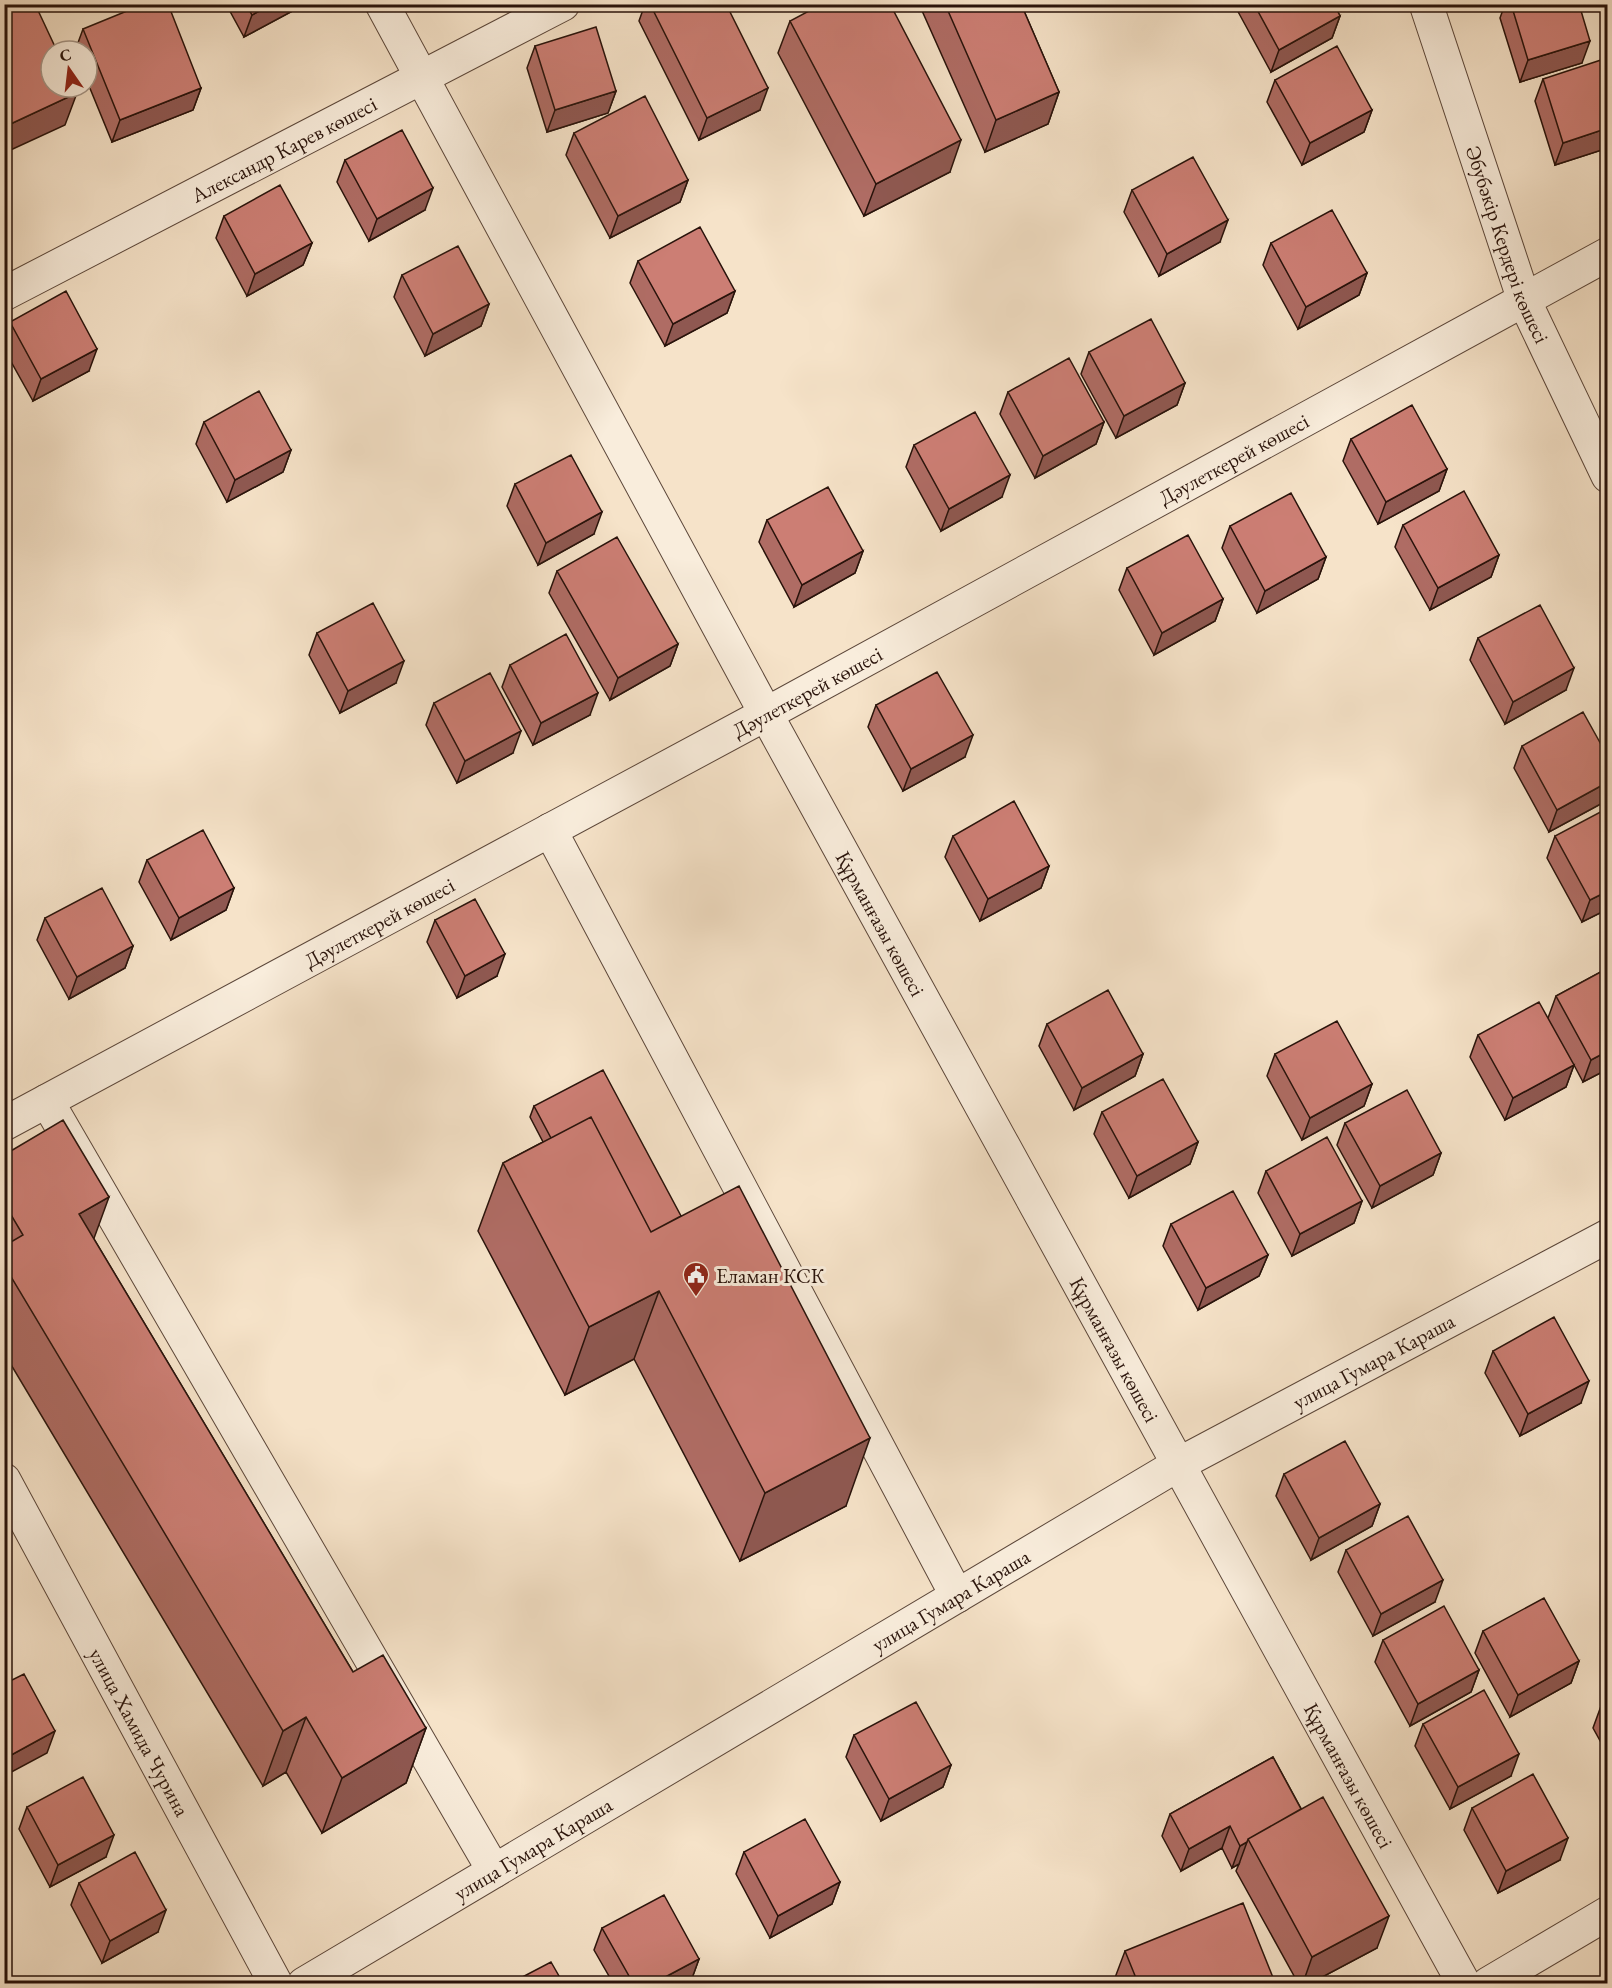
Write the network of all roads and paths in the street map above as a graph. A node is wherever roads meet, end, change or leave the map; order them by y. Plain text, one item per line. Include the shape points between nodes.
1 (382, 4) edge
2 (562, 4) edge
3 (1426, 4) edge
4 (421, 78) junction
5 (1608, 254) edge
6 (4, 294) edge
7 (1524, 300) junction
8 (1608, 476) edge
9 (766, 714) junction
10 (550, 830) junction
11 (46, 1101) junction
12 (4, 1124) edge
13 (1608, 1236) edge
14 (1179, 1464) junction
15 (4, 1479) edge
16 (957, 1596) junction
17 (494, 1870) junction
18 (1608, 1913) edge
19 (276, 1983) edge
20 (304, 1983) edge
21 (1464, 1983) edge
22 (1488, 1983) edge

1 - 4 street, Құрманғазы көшесі
2 - 4 street, Александр Карев көшесі
3 - 7 street, Әбубәкір Кердері көшесі
4 - 6 street, Александр Карев көшесі
4 - 9 street, Құрманғазы көшесі
5 - 7 street, Дәулеткерей көшесі
7 - 8 street, Әбубәкір Кердері көшесі
7 - 9 street, Дәулеткерей көшесі
9 - 10 street, Дәулеткерей көшесі
9 - 14 street, Құрманғазы көшесі
10 - 11 street, Дәулеткерей көшесі
10 - 16 street
11 - 12 street, Дәулеткерей көшесі
11 - 17 street
13 - 14 street, улица Гумара Караша
14 - 16 street, улица Гумара Караша
14 - 21 street, Құрманғазы көшесі
15 - 19 street, улица Хамида Чурина
16 - 17 street, улица Гумара Караша
17 - 20 street, улица Гумара Караша
18 - 22 street

